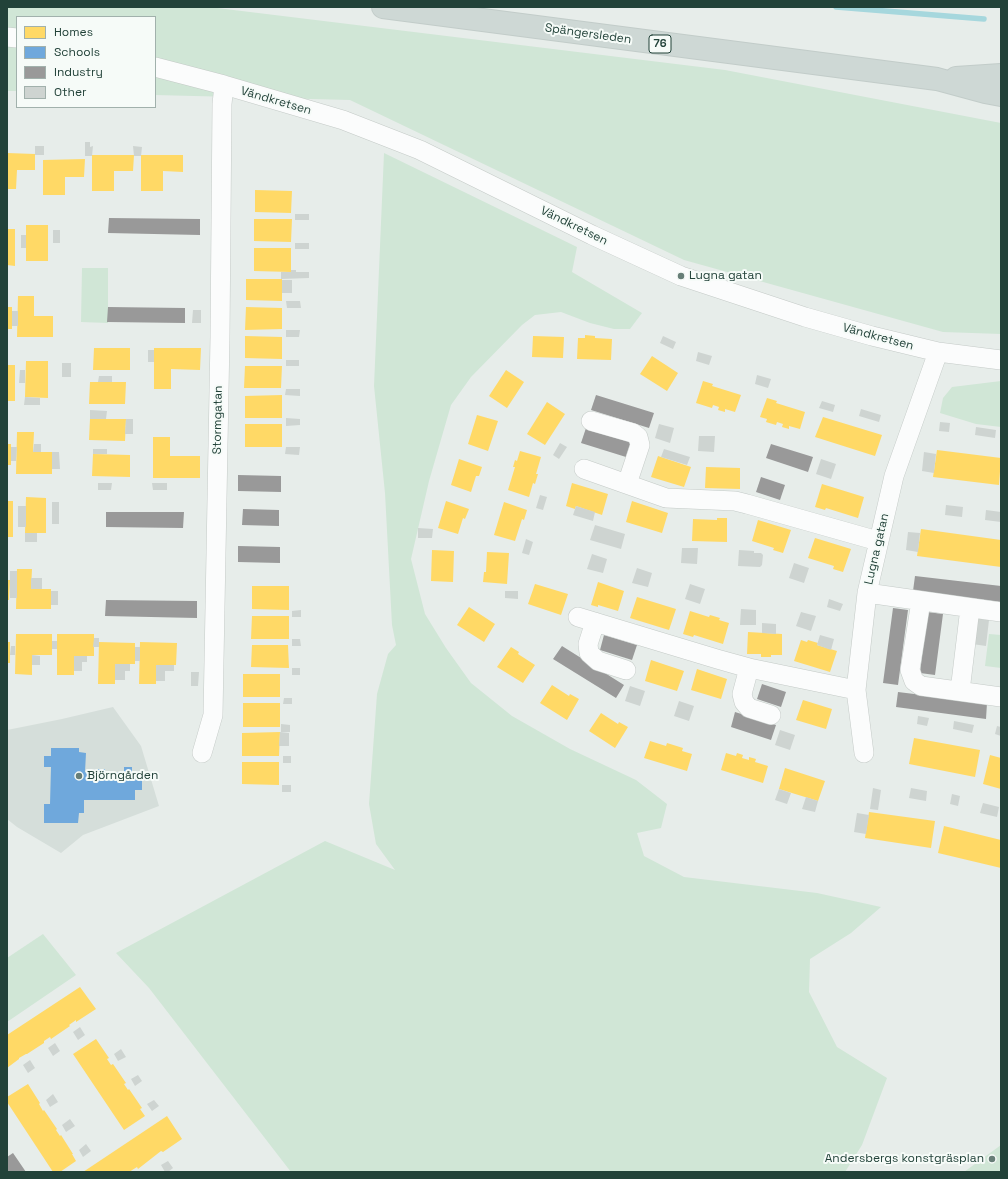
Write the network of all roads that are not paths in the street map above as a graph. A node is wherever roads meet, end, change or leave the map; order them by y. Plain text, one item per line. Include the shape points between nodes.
1 (382, 7) edge
2 (156, 66) edge
3 (1001, 75) edge
4 (937, 79) junction
5 (224, 85) junction
6 (1001, 95) edge
7 (938, 352) junction
8 (1001, 360) edge
9 (591, 421) dead end
10 (584, 469) dead end
11 (626, 484) junction
12 (878, 541) junction
13 (867, 593) junction
14 (921, 601) junction
15 (970, 608) junction
16 (1001, 612) edge
17 (749, 668) junction
18 (626, 670) dead end
19 (856, 690) junction
20 (960, 692) junction
21 (1001, 697) edge
22 (771, 715) dead end
23 (202, 753) dead end
24 (864, 753) dead end

1 - 4 main road, Spängersleden / 76
2 - 5 street, Vändkretsen
3 - 4 main road, Spängersleden / 76
4 - 6 main road, Spängersleden / 76
5 - 7 street, Vändkretsen via 343,120 420,150 681,276 805,317
5 - 23 street, Stormgatan via 213,715
7 - 8 street, Vändkretsen
7 - 12 street, Lugna gatan via 894,476
9 - 11 street via 634,432 638,437 640,445
10 - 11 street
11 - 12 street via 666,498 734,501
12 - 13 street, Lugna gatan
13 - 14 street
13 - 19 street, Lugna gatan
14 - 15 street
14 - 20 street via 910,670 914,681 921,686
15 - 16 street
15 - 20 street
17 - 18 street via 586,619 589,653 598,660
17 - 19 street
17 - 22 street via 742,694 744,702 749,708
19 - 24 street, Lugna gatan
20 - 21 street

